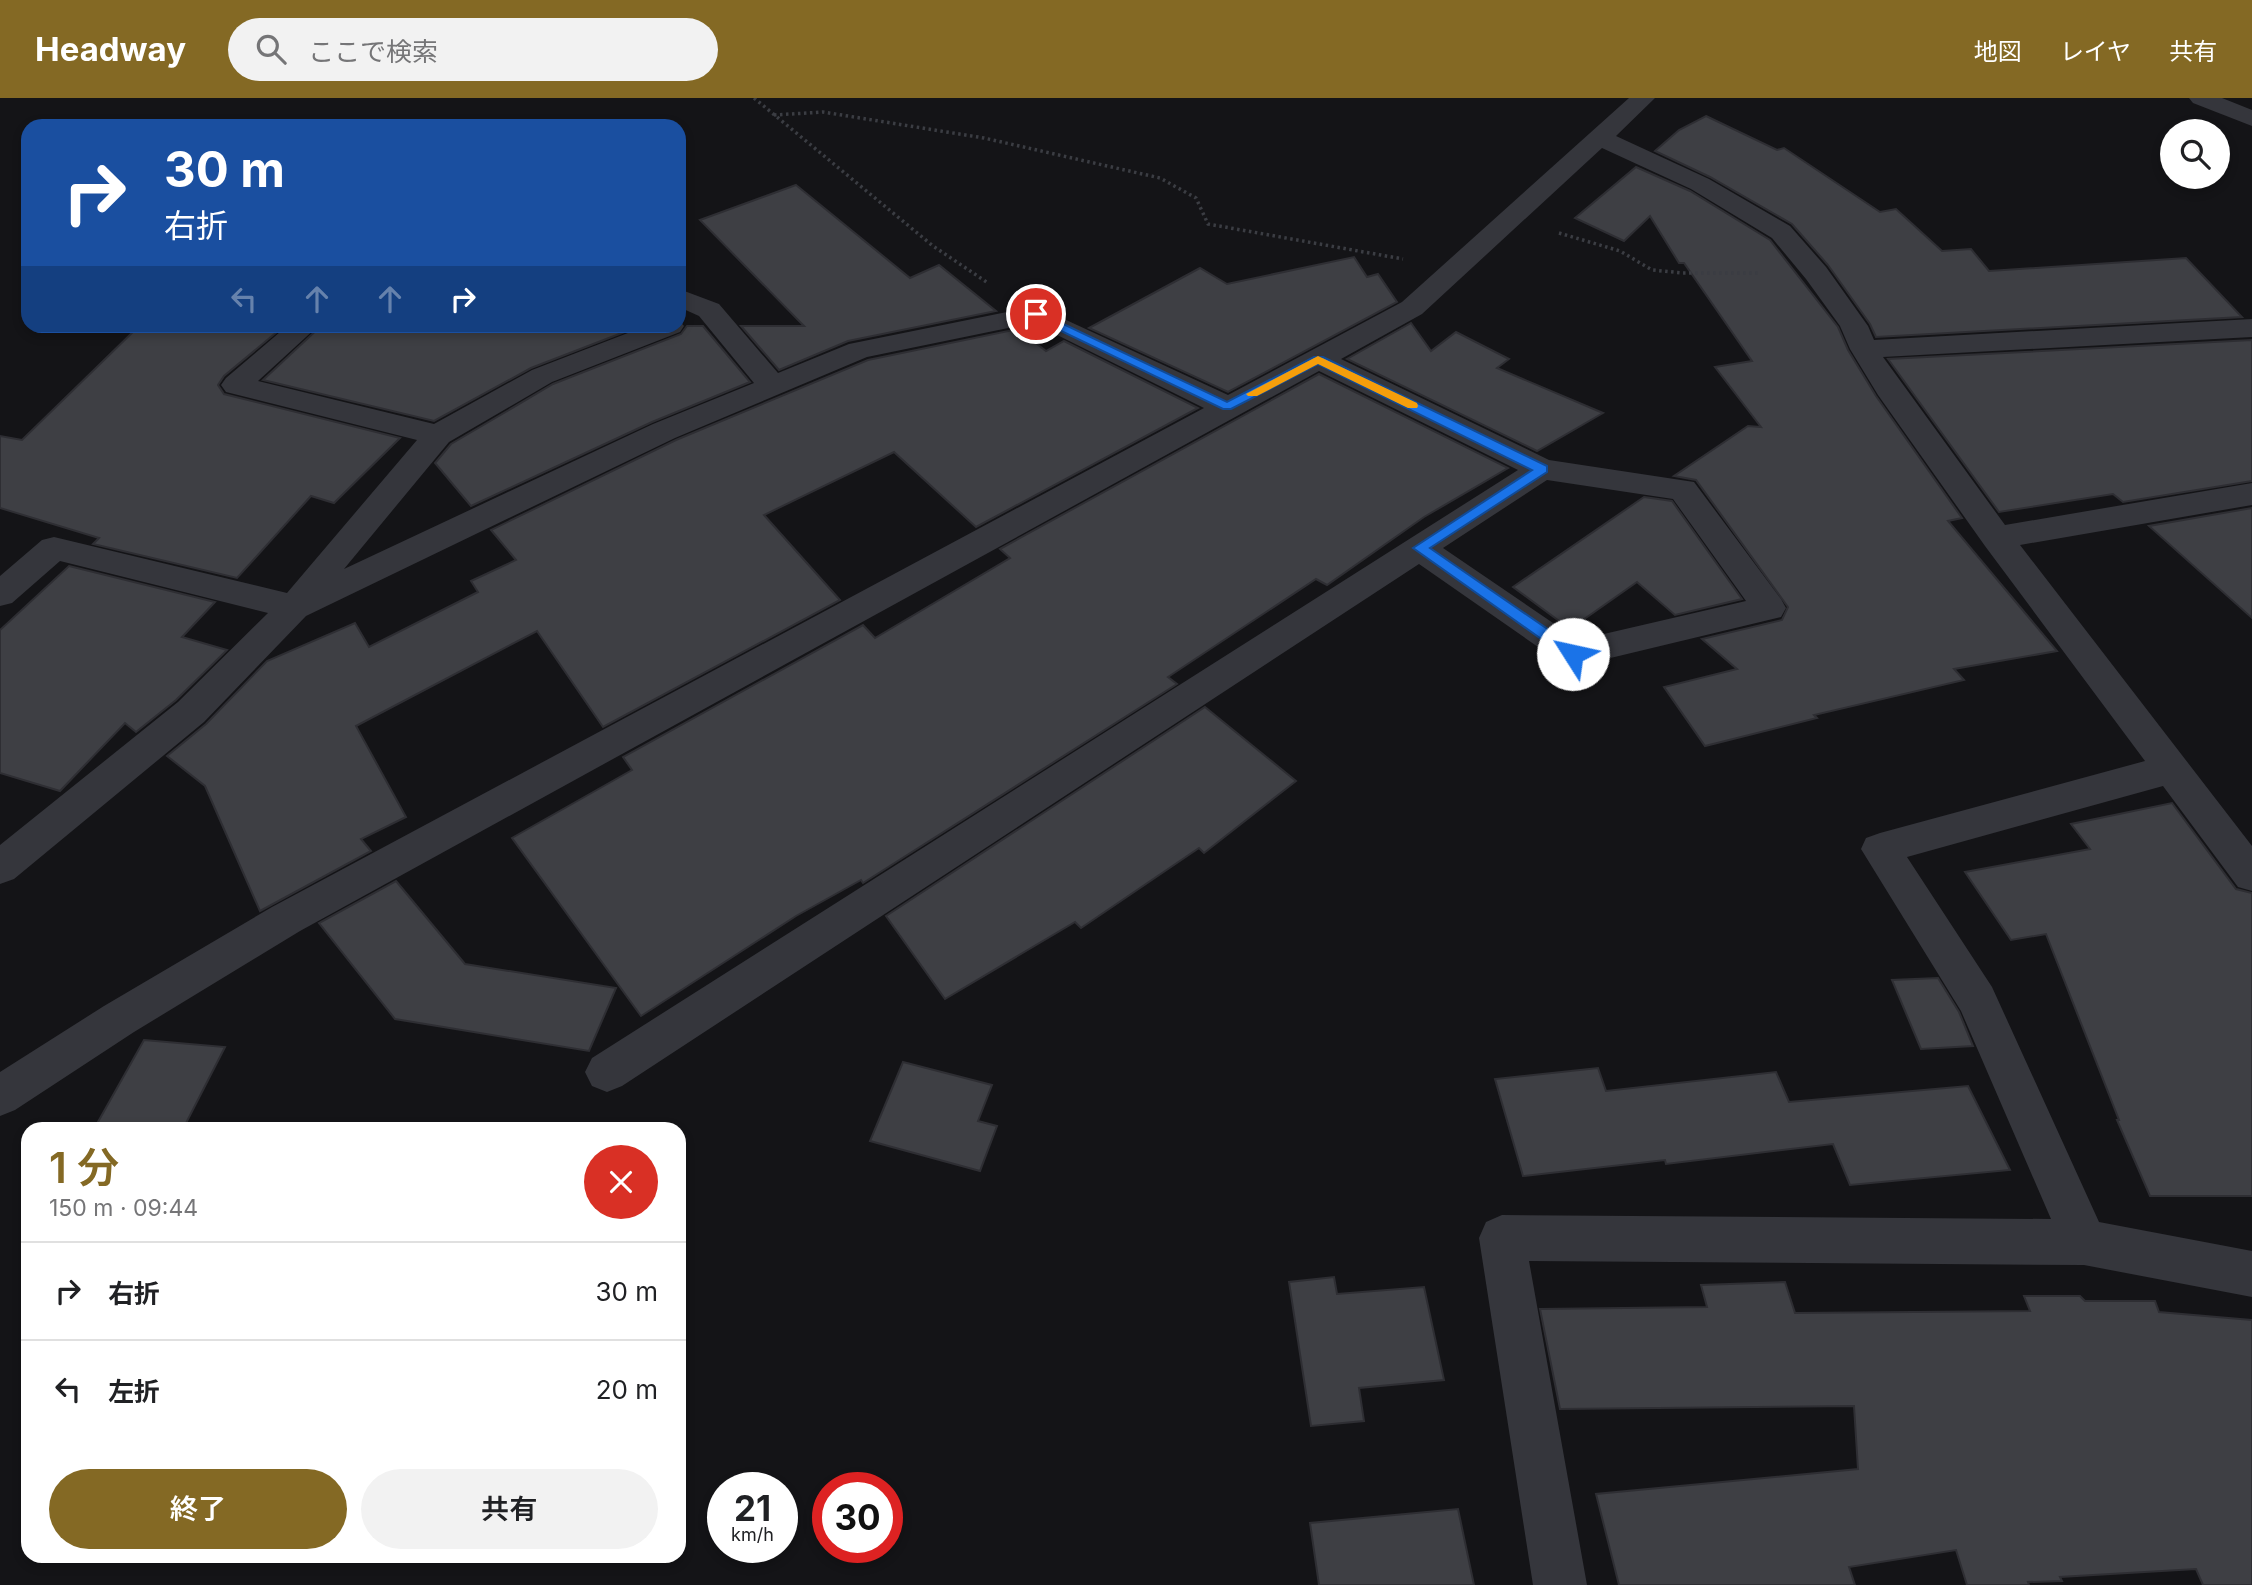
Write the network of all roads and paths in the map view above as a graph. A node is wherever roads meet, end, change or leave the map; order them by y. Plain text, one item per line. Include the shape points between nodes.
1 (754, 98) edge
2 (1643, 98) edge
3 (2201, 98) edge
4 (774, 115) junction
5 (2252, 119) edge
6 (1600, 138) junction
7 (1511, 219) junction
8 (1451, 273) junction
9 (1816, 273) junction
10 (686, 301) edge
11 (709, 310) junction
12 (1036, 314) junction
13 (686, 319) edge
14 (2252, 328) edge
15 (296, 333) edge
16 (652, 333) edge
17 (1864, 349) junction
18 (1318, 359) junction
19 (774, 387) junction
20 (1227, 407) junction
21 (438, 435) junction
22 (1542, 469) junction
23 (2252, 494) edge
24 (1997, 538) junction
25 (1420, 548) junction
26 (0, 594) edge
27 (294, 607) junction
28 (2171, 769) junction
29 (9, 849) edge
30 (2252, 875) edge
31 (607, 1072) dead end
32 (0, 1096) edge
33 (2084, 1242) junction
34 (2252, 1274) edge
35 (1560, 1585) edge

1 - 4 path
2 - 6 street
3 - 5 street
4 - 8 path via 823,112 984,138 1160,178 1196,198 1208,224 1392,256
4 - 12 path via 933,246
6 - 7 street
6 - 9 street via 1700,184 1781,232
7 - 8 street
7 - 9 path via 1620,251 1652,270
8 - 18 street via 1412,308
9 - 17 street via 1854,326
10 - 11 street
11 - 13 street
11 - 19 street
12 - 19 street via 859,350
12 - 20 street
14 - 17 street
15 - 21 street via 236,385
16 - 21 street via 542,376
17 - 24 street
18 - 20 street
18 - 22 street
19 - 27 street via 664,431
20 - 32 street via 286,919
21 - 27 street
22 - 25 street
22 - 25 street via 1684,491 1769,608 1573,654
23 - 24 street
24 - 28 street
25 - 31 street
26 - 27 street via 54,548
27 - 29 street via 191,712
28 - 30 street
28 - 33 street via 1880,849 1977,1000
33 - 34 street
33 - 35 street via 1502,1238

